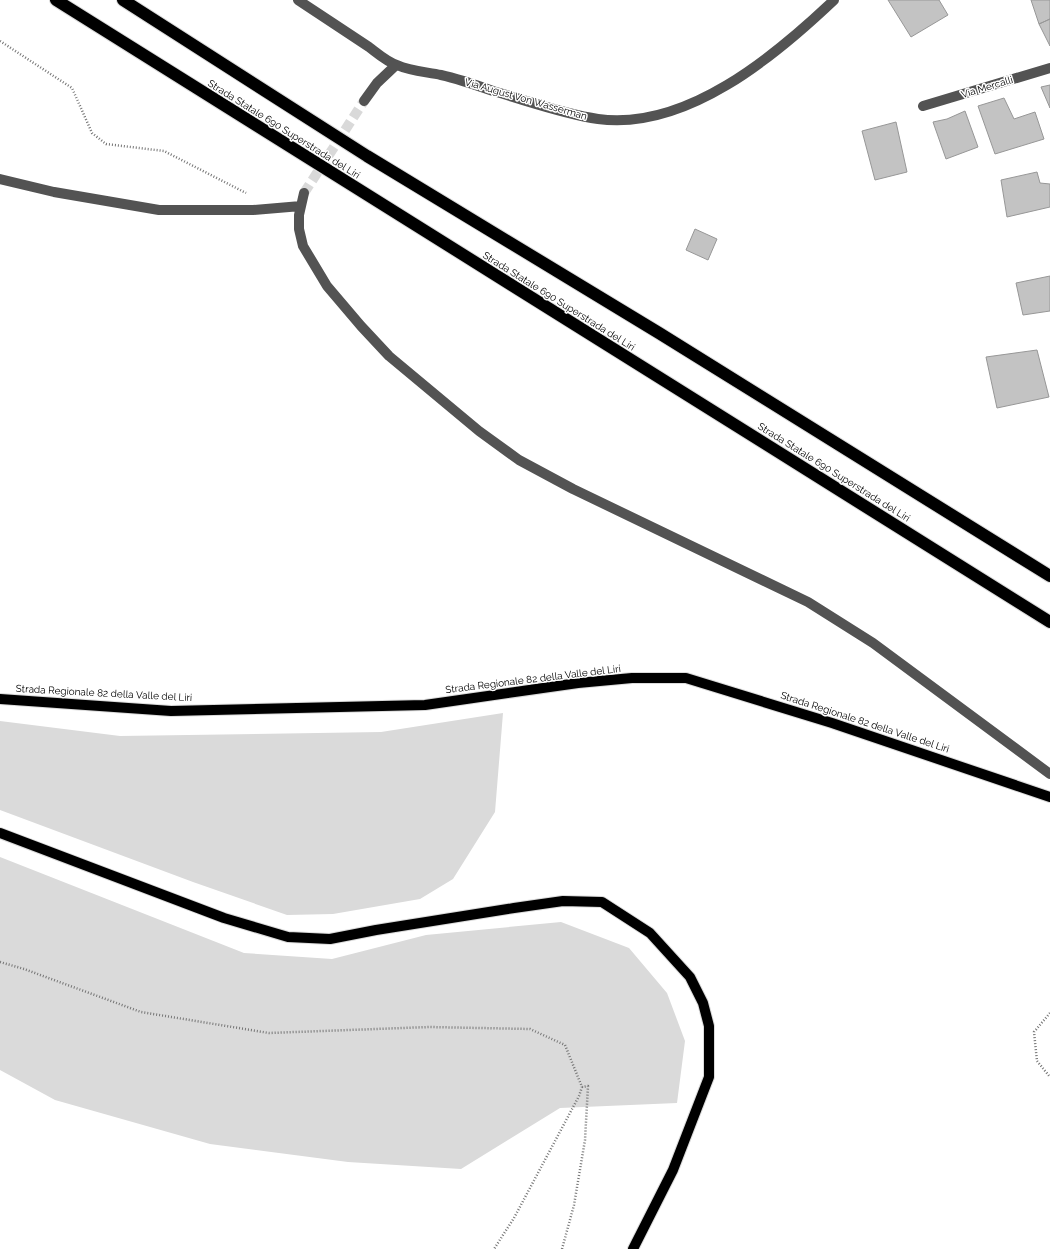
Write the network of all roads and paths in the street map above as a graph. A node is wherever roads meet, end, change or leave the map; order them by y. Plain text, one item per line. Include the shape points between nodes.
1 (56, 0) edge
2 (122, 0) edge
3 (298, 0) edge
4 (834, 0) edge
5 (0, 41) edge
6 (396, 65) junction
7 (1050, 68) edge
8 (364, 101) tunnel mouth
9 (923, 106) dead end
10 (0, 179) edge
11 (304, 193) tunnel mouth
12 (247, 194) dead end
13 (301, 206) junction
14 (1050, 576) edge
15 (1050, 622) edge
16 (0, 699) edge
17 (1050, 774) edge
18 (1050, 797) edge
19 (0, 832) edge
20 (0, 962) edge
21 (1050, 1013) edge
22 (1050, 1077) edge
23 (582, 1087) junction
24 (494, 1249) edge
25 (562, 1249) edge
26 (633, 1249) edge

1 - 15 highway, Strada Statale 690 Superstrada del Liri
2 - 14 highway, Strada Statale 690 Superstrada del Liri via 374,160 659,333
3 - 6 street, Via August Von Wasserman
4 - 6 street, Via August Von Wasserman via 778,50 724,87 685,107 639,118 612,120 575,115 453,78
5 - 12 path via 72,88 92,133 106,144 164,151
6 - 8 street via 377,83
7 - 9 street, Via Mercalli
10 - 13 street via 54,192 159,210 253,210
11 - 13 street
13 - 17 street via 299,229 303,246 327,286 389,356 479,431 519,460 573,489 808,602 873,643
16 - 18 main road, Strada Regionale 82 della Valle del Liri via 170,711 425,705 578,683 632,678 686,678 825,721
19 - 26 main road via 224,918 288,937 330,939 563,901 602,902 650,933 690,977 703,1003 709,1026 709,1077 673,1170
20 - 23 path via 141,1012 269,1033 429,1027 530,1029 565,1045
21 - 22 path via 1034,1032 1037,1061
23 - 24 path via 514,1218
23 - 25 path via 588,1086 585,1140 574,1205

